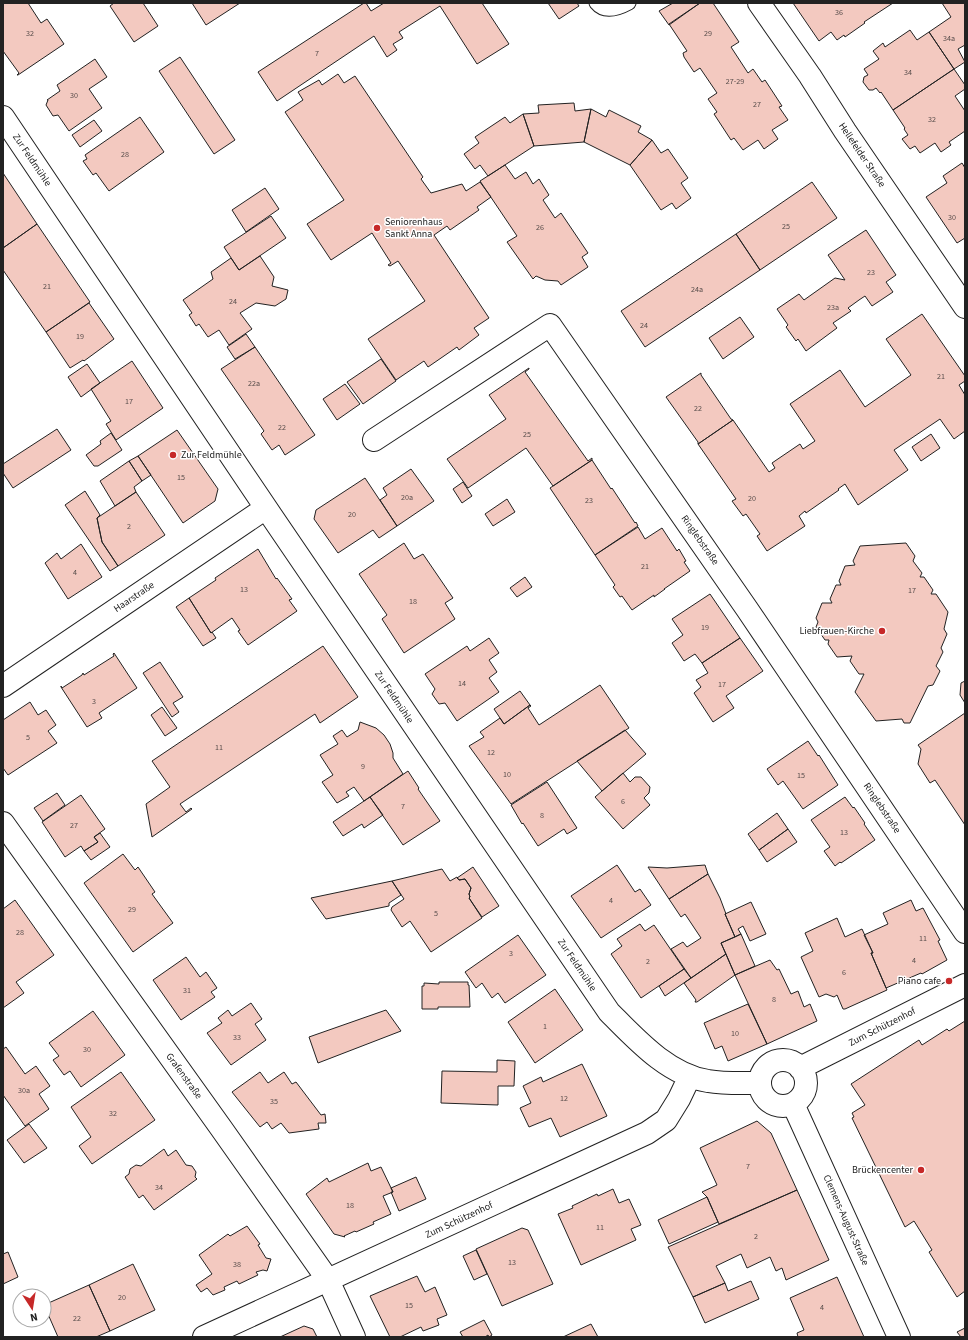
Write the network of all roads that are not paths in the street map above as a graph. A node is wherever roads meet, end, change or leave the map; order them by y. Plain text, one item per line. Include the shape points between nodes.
1 (596, 3) edge
2 (629, 3) edge
3 (759, 3) edge
4 (3, 117) edge
5 (965, 307) edge
6 (374, 440) dead end
7 (266, 508) junction
8 (3, 686) edge
9 (3, 823) edge
10 (965, 932) edge
11 (965, 985) edge
12 (800, 1068) junction
13 (690, 1076) junction
14 (760, 1083) junction
15 (793, 1104) junction
16 (328, 1280) junction
17 (204, 1337) edge
18 (354, 1337) edge
19 (899, 1337) edge

1 - 2 lane via 602,9 609,10
3 - 5 street, Hellefelder Straße
4 - 7 street, Zur Feldmühle
6 - 10 street, Ringlebstraße via 550,325 748,609
7 - 8 street, Haarstraße
7 - 13 street, Zur Feldmühle via 609,1012 649,1051
9 - 16 street, Grafenstraße
11 - 12 street, Zum Schützenhof
12 - 14 street via 788,1061 775,1062 764,1070
12 - 15 street via 805,1088
13 - 14 street, Zur Feldmühle via 707,1081
13 - 16 street, Zum Schützenhof via 666,1120 647,1133
14 - 15 street via 764,1096 770,1102 785,1106
15 - 19 street, Clemens-August-Straße
16 - 17 street, Zum Schützenhof
16 - 18 street, Grafenstraße

